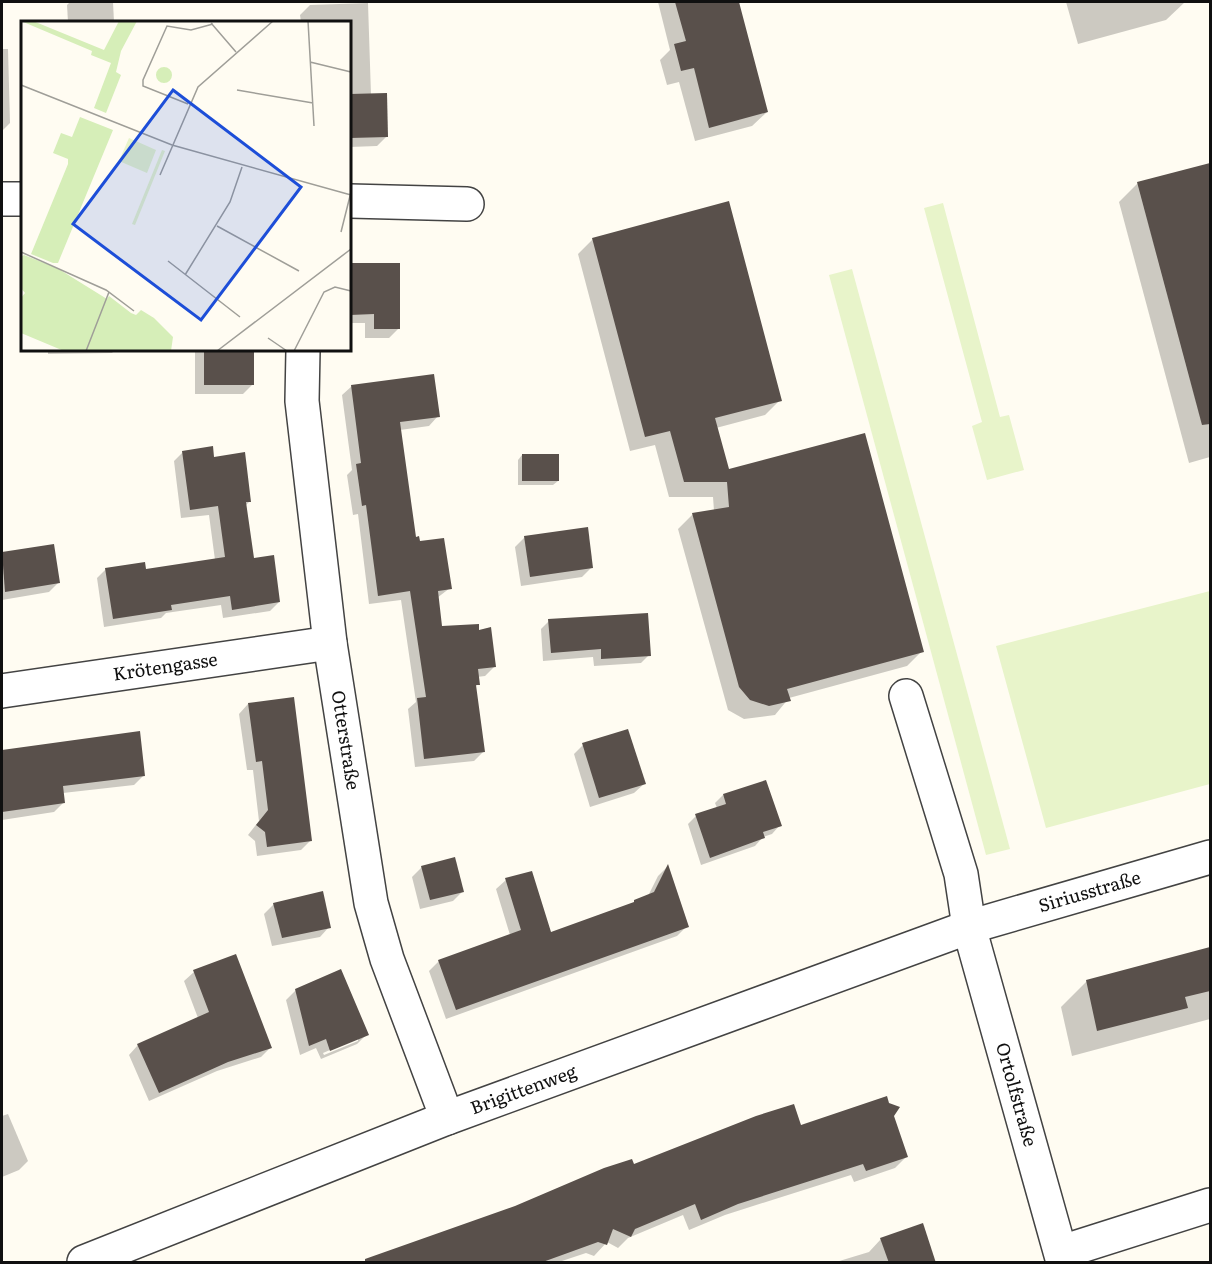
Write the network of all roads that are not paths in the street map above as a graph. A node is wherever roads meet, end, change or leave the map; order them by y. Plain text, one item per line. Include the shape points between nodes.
1 (2, 199) edge
2 (21, 199) edge
3 (351, 201) edge
4 (467, 204) dead end
5 (303, 351) edge
6 (330, 643) junction
7 (2, 691) edge
8 (906, 696) dead end
9 (1210, 857) edge
10 (969, 927) junction
11 (447, 1118) junction
12 (1210, 1205) edge
13 (1062, 1257) edge
14 (84, 1263) edge

1 - 2 street
3 - 4 street
5 - 6 street, Otterstraße via 302,400
6 - 7 street, Krötengasse
6 - 11 street, Otterstraße via 372,903 387,959
8 - 10 street, Ortolfstraße via 961,874
9 - 10 street, Siriusstraße
10 - 11 street, Brigittenweg
10 - 13 street, Ortolfstraße
11 - 14 street, Brigittenweg
12 - 13 street

